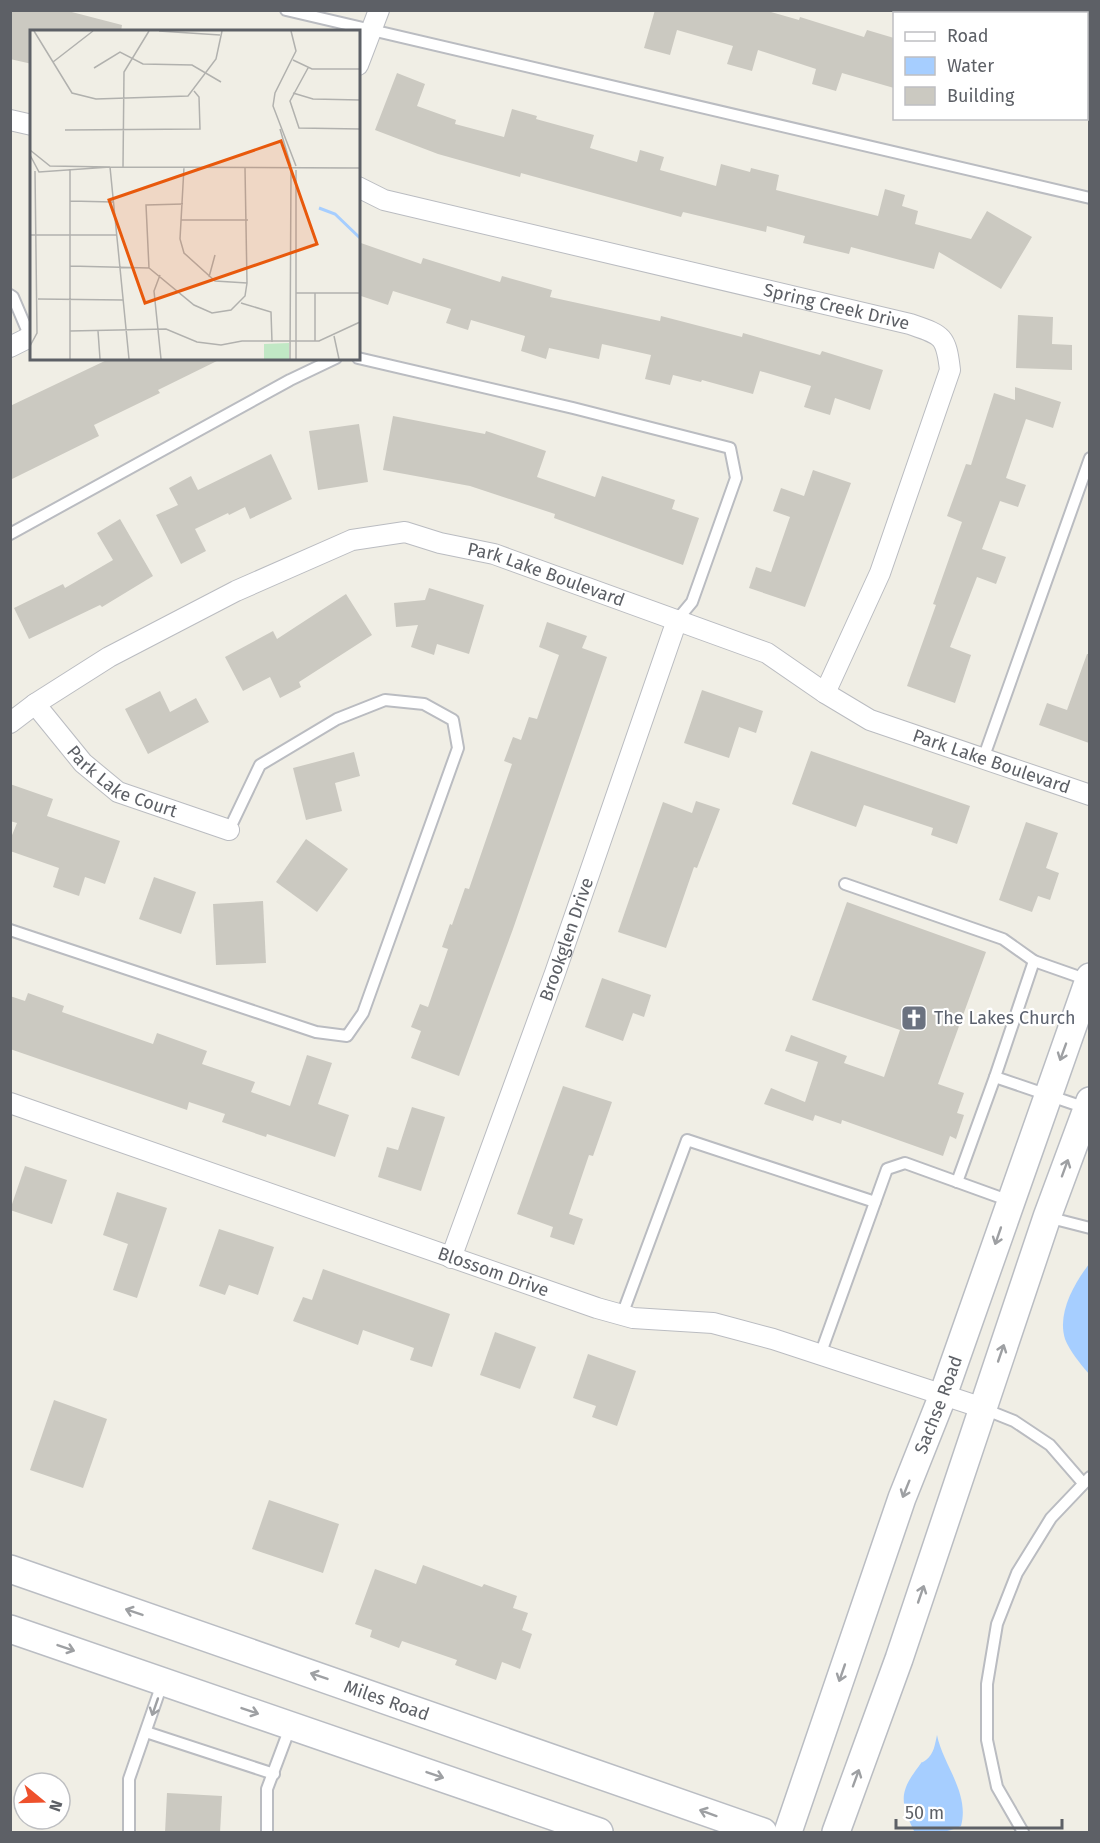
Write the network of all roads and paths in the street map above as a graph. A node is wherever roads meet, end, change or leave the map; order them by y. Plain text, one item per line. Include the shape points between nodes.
1 (286, 10) edge
2 (379, 10) edge
3 (372, 30) junction
4 (360, 60) edge
5 (10, 120) edge
6 (30, 125) edge
7 (360, 188) edge
8 (1089, 198) edge
9 (10, 295) edge
10 (30, 335) edge
11 (30, 337) edge
12 (10, 347) edge
13 (360, 358) edge
14 (332, 360) edge
15 (1089, 458) edge
16 (10, 534) edge
17 (677, 620) junction
18 (825, 693) junction
19 (35, 704) junction
20 (10, 723) edge
21 (983, 759) junction
22 (1089, 795) edge
23 (229, 830) joint
24 (846, 884) dead end
25 (10, 930) edge
26 (1034, 961) junction
27 (1089, 979) edge
28 (995, 1077) junction
29 (1048, 1095) junction
30 (10, 1103) edge
31 (1088, 1104) edge
32 (957, 1182) junction
33 (1011, 1201) junction
34 (875, 1202) junction
35 (1047, 1217) junction
36 (1089, 1228) edge
37 (452, 1258) junction
38 (622, 1316) junction
39 (820, 1355) junction
40 (943, 1395) junction
41 (983, 1408) junction
42 (1086, 1480) edge
43 (10, 1569) edge
44 (10, 1629) edge
45 (163, 1681) junction
46 (292, 1725) junction
47 (146, 1732) junction
48 (274, 1774) junction
49 (129, 1833) edge
50 (267, 1833) edge
51 (599, 1833) edge
52 (763, 1833) edge
53 (788, 1833) edge
54 (836, 1833) edge
55 (1023, 1833) edge

1 - 3 lane
2 - 3 street
3 - 4 street
3 - 8 lane
5 - 6 street
7 - 18 street, Spring Creek Drive via 384,200 910,324 938,334 947,347 950,370 880,573
9 - 10 lane
11 - 12 street
13 - 17 lane via 730,448 736,478 692,602
14 - 16 lane
15 - 21 lane
17 - 18 street, Park Lake Boulevard via 767,653
17 - 19 street, Park Lake Boulevard via 494,554 405,532 352,540 236,591 108,657
17 - 37 street, Brookglen Drive
18 - 21 street, Park Lake Boulevard via 870,720
19 - 20 street, Park Lake Boulevard
19 - 23 street, Park Lake Court via 83,763 118,792
21 - 22 street, Park Lake Boulevard
23 - 25 lane via 260,765 337,719 385,700 424,704 453,720 458,748 363,1013 347,1036 316,1032
24 - 26 lane via 1003,939
26 - 27 lane
26 - 28 lane
27 -> 29 main road, Sachse Road
28 - 29 lane
28 - 32 lane
29 - 31 lane
29 - 33 main road, Sachse Road
30 - 37 street, Blossom Drive
35 -> 31 main road
32 - 33 lane
32 - 34 lane via 905,1163 887,1169
33 -> 40 main road, Sachse Road
34 - 38 lane via 687,1140
34 - 39 lane
35 - 36 lane
41 -> 35 main road
37 - 38 street, Blossom Drive
38 - 39 street, Blossom Drive via 713,1323
39 - 40 street, Blossom Drive
40 - 41 street, Blossom Drive
40 -> 53 main road, Sachse Road via 902,1498
41 - 42 lane via 1014,1421 1050,1445
54 -> 41 main road
42 - 55 lane via 1052,1518 1017,1573 997,1624 987,1684 987,1740 997,1787
52 -> 43 main road, Miles Road
44 -> 45 main road
45 -> 46 main road
45 -> 47 lane
46 - 48 lane
46 -> 51 main road
47 - 48 lane
47 - 49 lane via 129,1779
48 - 50 lane via 267,1789

